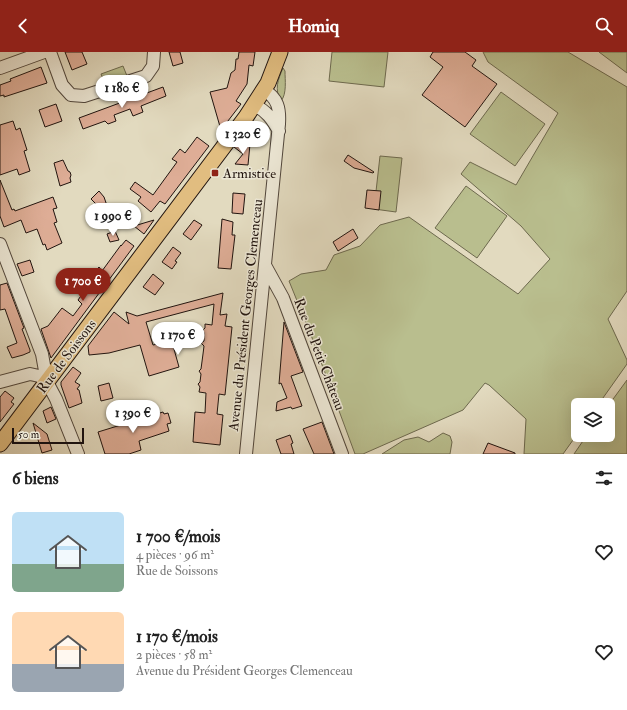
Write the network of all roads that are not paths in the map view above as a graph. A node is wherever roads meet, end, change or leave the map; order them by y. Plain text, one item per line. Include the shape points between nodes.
1 (44, 52) edge
2 (50, 52) edge
3 (154, 52) edge
4 (280, 52) edge
5 (0, 68) edge
6 (264, 90) junction
7 (254, 105) junction
8 (279, 131) junction
9 (0, 244) edge
10 (265, 266) junction
11 (0, 382) edge
12 (47, 382) junction
13 (0, 444) edge
14 (78, 454) edge
15 (246, 454) edge
16 (342, 454) edge

1 - 5 street
2 - 3 street via 62,85 71,94 84,96 146,76 154,66
4 - 6 main road, Rue de Soissons
6 - 7 main road, Rue de Soissons
6 - 8 street, Avenue du Président Georges Clemenceau via 278,103
7 - 8 street via 269,115
7 - 12 main road, Rue de Soissons
8 - 10 street, Avenue du Président Georges Clemenceau
9 - 12 street via 42,354
10 - 15 street, Avenue du Président Georges Clemenceau
10 - 16 street, Rue du Petit Château via 283,298
11 - 12 street via 30,374 39,376
12 - 13 main road, Rue de Soissons
12 - 14 street

